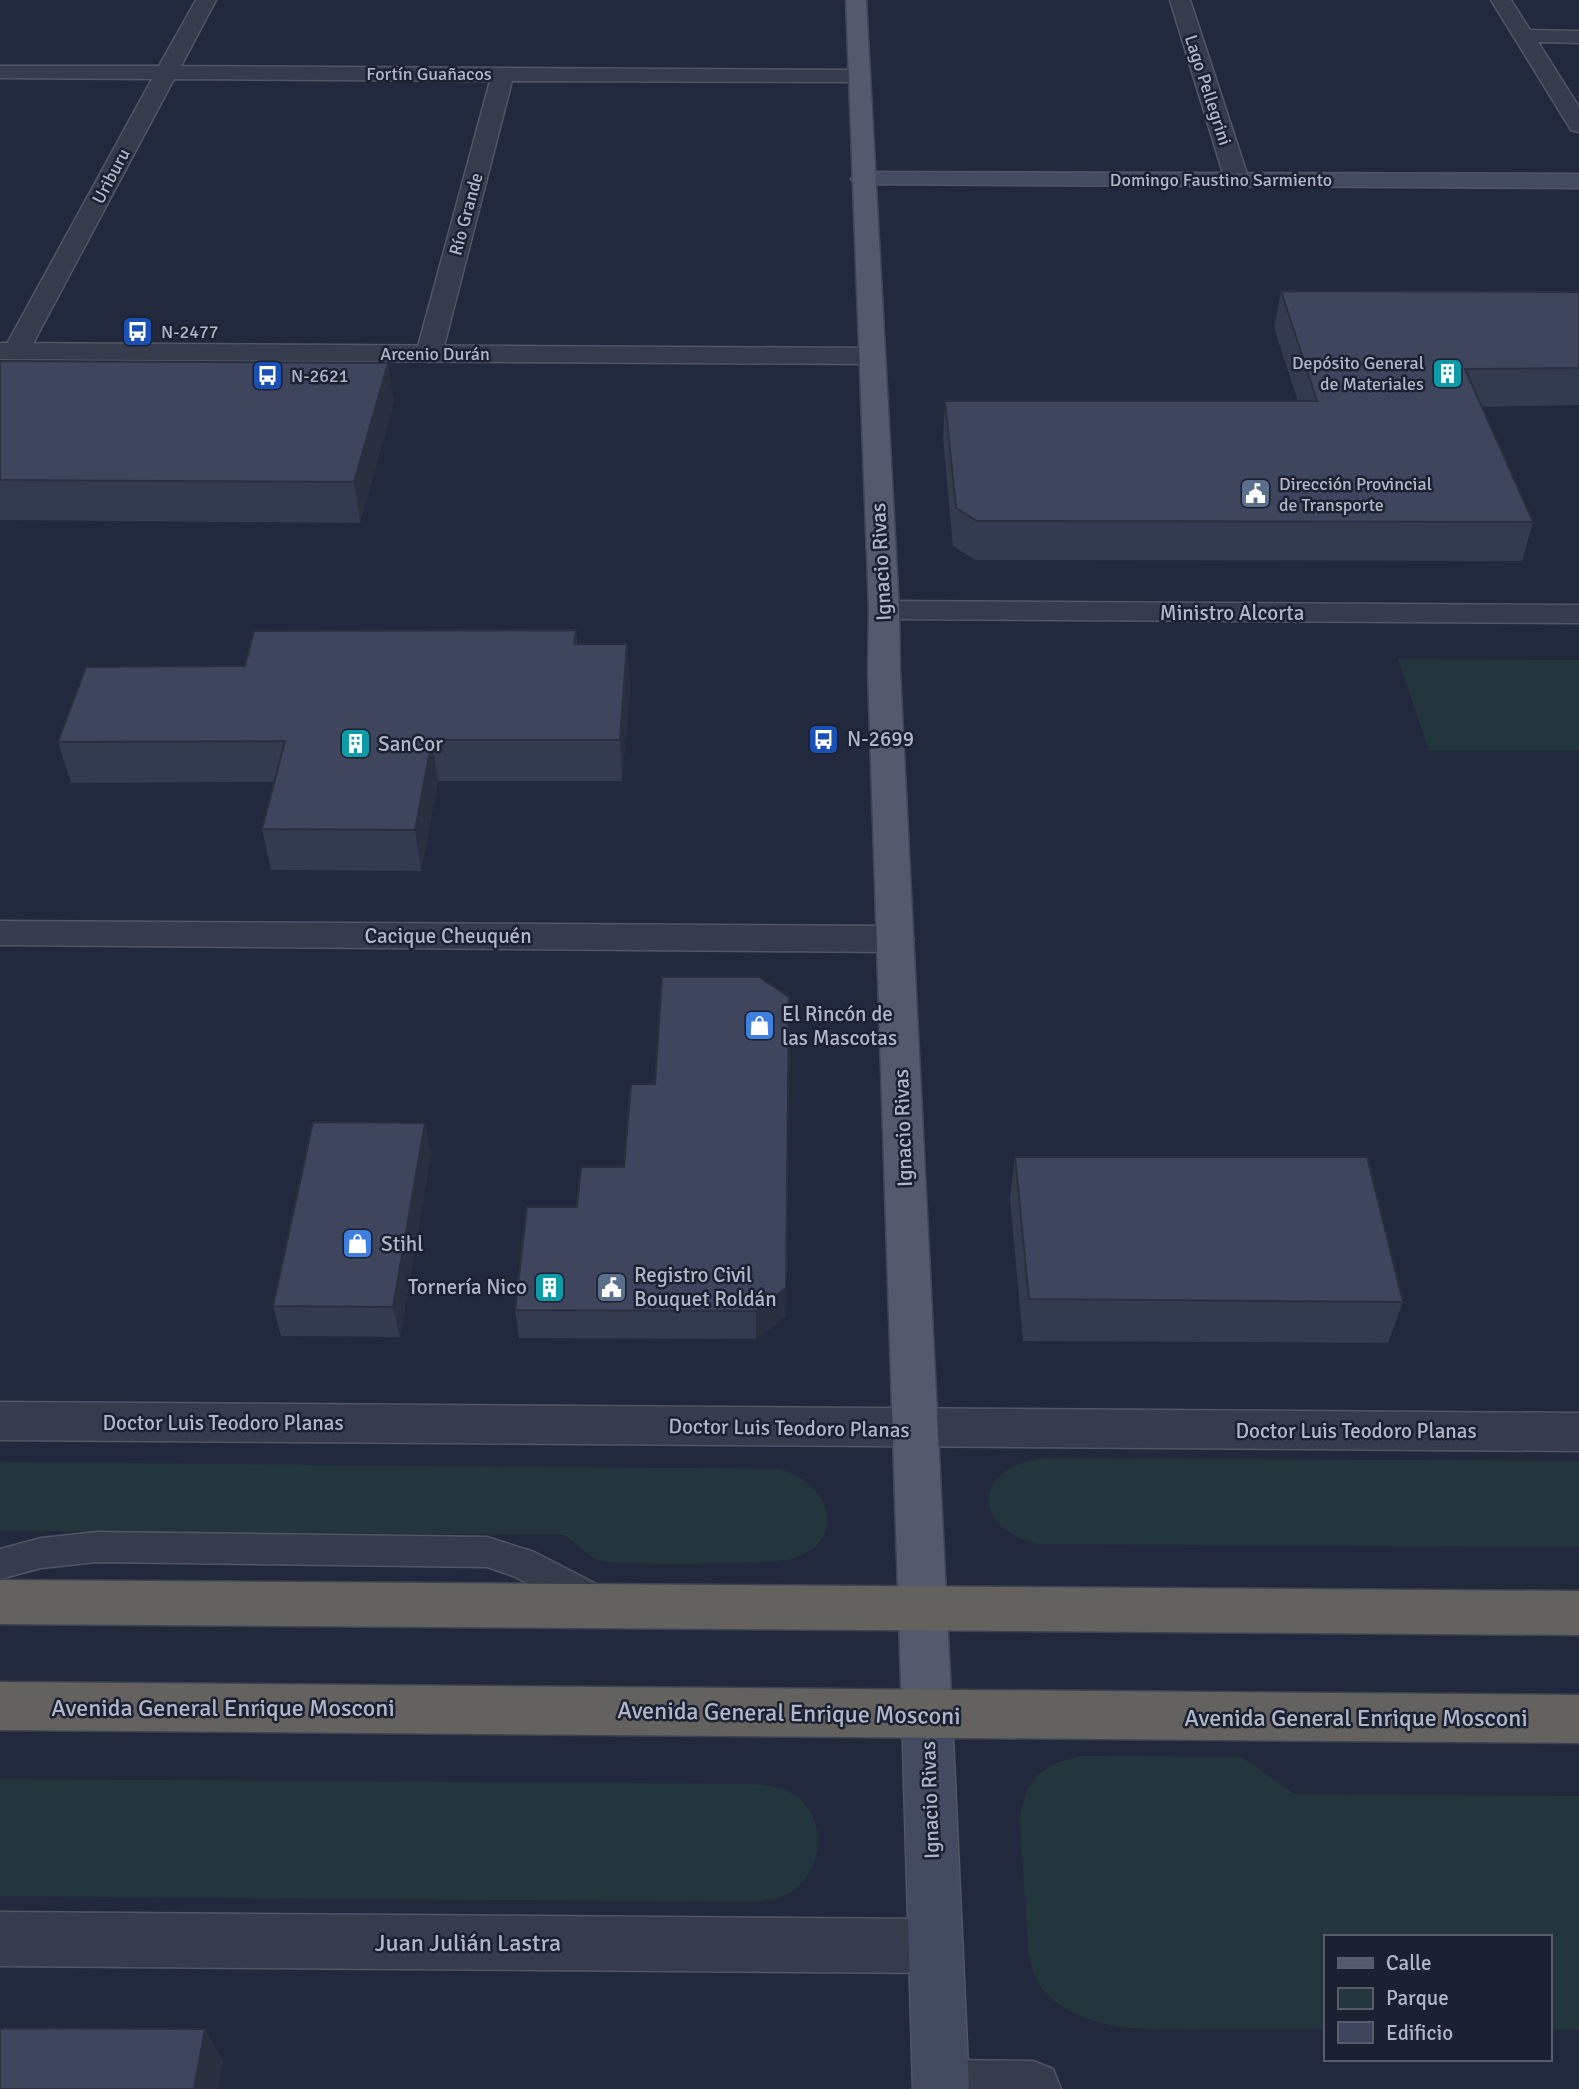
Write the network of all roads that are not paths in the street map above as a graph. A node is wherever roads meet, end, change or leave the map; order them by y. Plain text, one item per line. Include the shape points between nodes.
1 (206, 0) edge
2 (856, 0) edge
3 (1180, 0) edge
4 (1501, 0) edge
5 (1523, 36) junction
6 (1579, 37) edge
7 (0, 72) edge
8 (167, 72) junction
9 (503, 74) junction
10 (859, 76) junction
11 (1579, 125) edge
12 (863, 179) junction
13 (1237, 180) junction
14 (1579, 181) edge
15 (8, 351) edge
16 (429, 354) junction
17 (871, 356) junction
18 (884, 610) junction
19 (1579, 614) edge
20 (0, 933) edge
21 (895, 939) junction
22 (0, 1421) edge
23 (916, 1429) junction
24 (1579, 1432) edge
25 (0, 1564) edge
26 (0, 1602) edge
27 (608, 1607) junction
28 (923, 1608) junction
29 (1579, 1613) edge
30 (0, 1706) edge
31 (927, 1714) junction
32 (1579, 1720) edge
33 (0, 1940) edge
34 (936, 1946) junction
35 (941, 2088) edge
36 (1033, 2089) edge

1 - 8 street, Uriburu
2 - 10 main road, Ignacio Rivas
3 - 13 street, Lago Pellegrini
4 - 5 street
5 - 6 street
5 - 11 street
7 - 8 street, Fortín Guañacos
8 - 9 street, Fortín Guañacos
8 - 15 street, Uriburu
9 - 10 street, Fortín Guañacos
9 - 16 street, Río Grande
10 - 12 main road, Ignacio Rivas
12 - 13 main road, Domingo Faustino Sarmiento
12 - 17 main road, Ignacio Rivas
13 - 14 main road, Domingo Faustino Sarmiento
15 - 16 street, Arcenio Durán
16 - 17 street, Arcenio Durán
17 - 18 main road, Ignacio Rivas
18 - 19 street, Ministro Alcorta
18 - 21 main road, Ignacio Rivas
20 - 21 street, Cacique Cheuquén
21 - 23 main road, Ignacio Rivas
22 - 23 street, Doctor Luis Teodoro Planas
23 - 24 street, Doctor Luis Teodoro Planas
23 - 28 main road, Ignacio Rivas
25 - 27 lane via 41,1553 97,1547 487,1552 522,1563
26 - 27 highway
27 - 28 highway
28 - 29 highway
28 - 31 main road, Ignacio Rivas
30 - 31 highway, Avenida General Enrique Mosconi
31 - 32 highway, Avenida General Enrique Mosconi
31 - 34 main road, Ignacio Rivas
33 - 34 street, Juan Julián Lastra
34 - 35 main road, Ignacio Rivas
35 - 36 street

